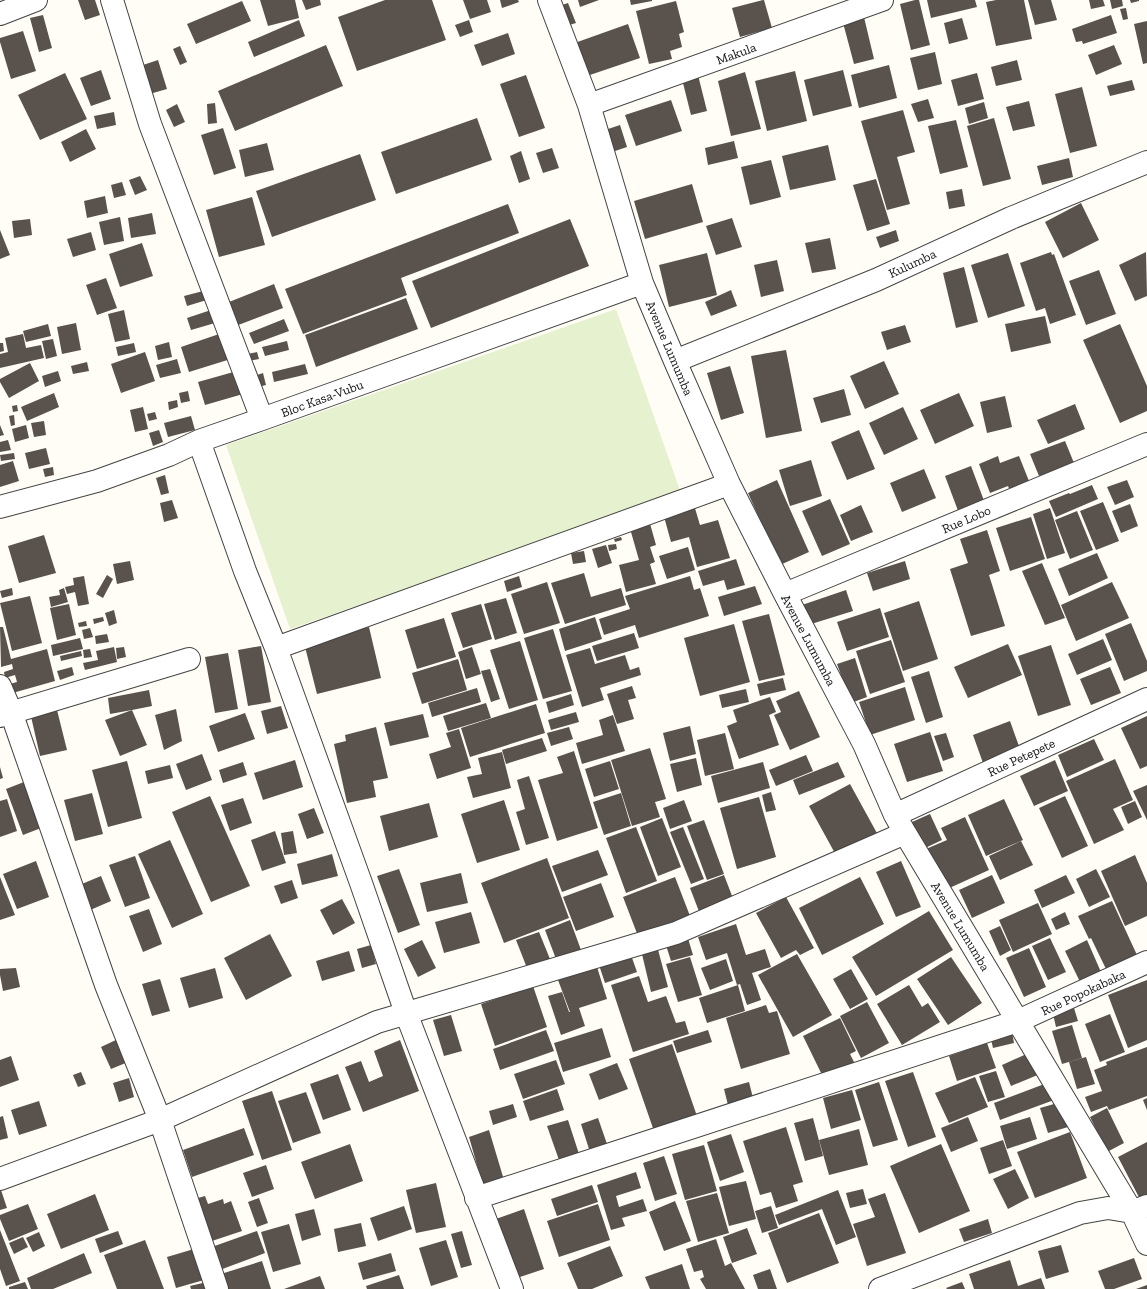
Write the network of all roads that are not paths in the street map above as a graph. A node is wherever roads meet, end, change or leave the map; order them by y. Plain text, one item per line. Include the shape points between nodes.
1 (36, 0) edge
2 (112, 0) edge
3 (548, 0) edge
4 (882, 0) edge
5 (0, 14) edge
6 (589, 105) junction
7 (1147, 162) edge
8 (642, 283) junction
9 (675, 361) junction
10 (262, 419) junction
11 (199, 441) junction
12 (1147, 444) edge
13 (729, 484) junction
14 (0, 507) edge
15 (785, 594) junction
16 (276, 648) junction
17 (189, 659) dead end
18 (0, 686) edge
19 (1147, 699) edge
20 (6, 714) edge
21 (900, 824) junction
22 (1147, 962) edge
23 (406, 1013) junction
24 (1018, 1021) junction
25 (160, 1120) junction
26 (0, 1179) edge
27 (476, 1198) junction
28 (1139, 1209) edge
29 (1147, 1244) edge
30 (217, 1289) edge
31 (512, 1289) edge
32 (880, 1289) edge

1 - 5 street
2 - 10 street via 150,124
3 - 6 street, Avenue Lumumba
4 - 6 street, Makula
6 - 8 street, Avenue Lumumba
7 - 9 street, Kulumba via 1011,218 876,280
8 - 9 street, Avenue Lumumba
8 - 10 street, Bloc Kasa-Vubu
9 - 13 street, Avenue Lumumba
10 - 11 street, Bloc Kasa-Vubu
11 - 14 street, Bloc Kasa-Vubu via 169,455 97,481
11 - 16 street via 245,571
12 - 15 street, Rue Lobo
13 - 15 street, Avenue Lumumba
13 - 16 street
15 - 21 street, Avenue Lumumba via 864,744
16 - 23 street
17 - 20 street
18 - 20 street
19 - 21 street, Rue Petepete
20 - 25 street via 106,986
21 - 23 street, Rue Petepete via 676,933
21 - 24 street, Avenue Lumumba
22 - 24 street, Rue Popokabaka
23 - 25 street, Rue Petepete via 378,1022
23 - 27 street
24 - 27 street, Rue Popokabaka
24 - 28 street, Avenue Lumumba
25 - 26 street, Rue Petepete
25 - 30 street
27 - 31 street
28 - 29 street, Avenue Lumumba
28 - 32 street via 1108,1208 1080,1213

